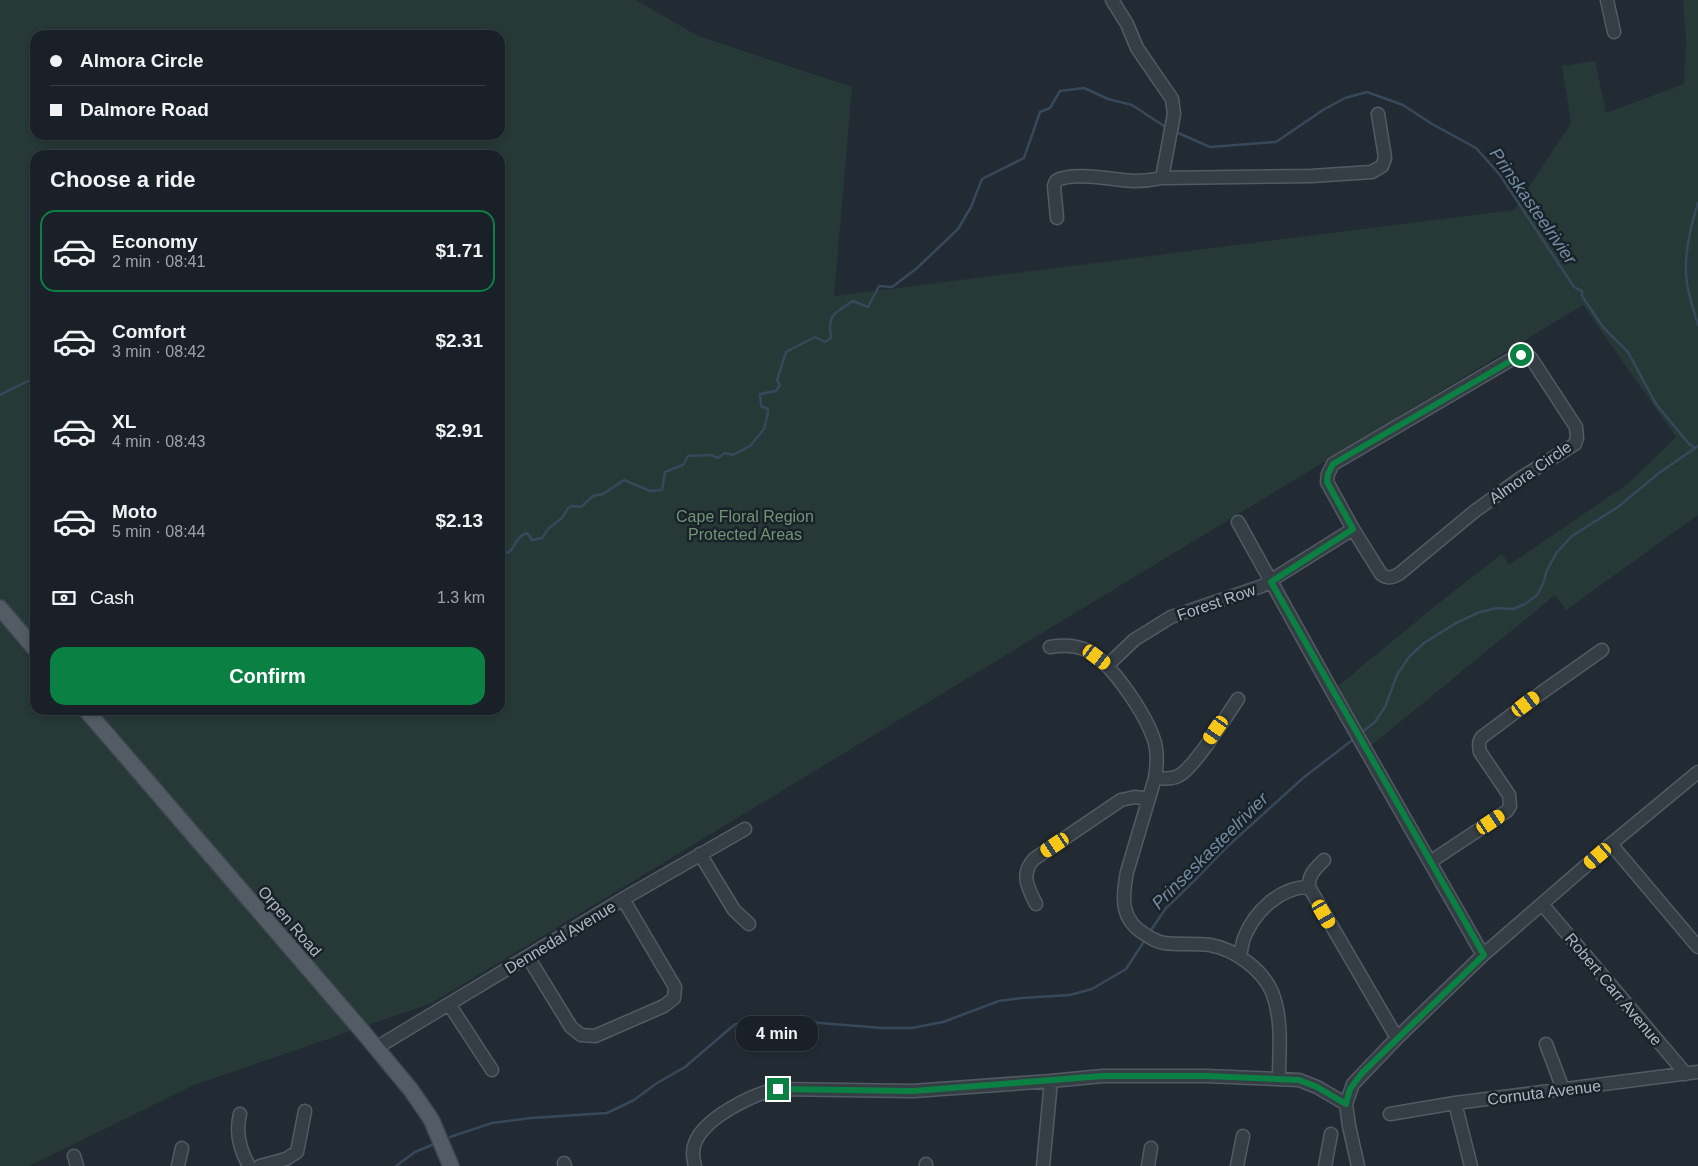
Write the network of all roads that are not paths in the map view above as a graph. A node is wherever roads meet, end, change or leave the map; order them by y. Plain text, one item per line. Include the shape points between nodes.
1 (1112, 0) edge
2 (1607, 0) edge
3 (1614, 32) dead end
4 (1378, 114) dead end
5 (1162, 178) junction
6 (1057, 218) dead end
7 (1238, 522) dead end
8 (1353, 529) junction
9 (1271, 582) junction
10 (0, 608) edge
11 (30, 643) edge
12 (1050, 647) dead end
13 (1602, 650) dead end
14 (1108, 665) junction
15 (1238, 698) dead end
16 (90, 715) edge
17 (1697, 775) edge
18 (1155, 778) junction
19 (1149, 799) junction
20 (745, 828) dead end
21 (1611, 844) junction
22 (700, 854) junction
23 (1324, 860) dead end
24 (1430, 862) junction
25 (1310, 886) junction
26 (622, 899) junction
27 (1036, 904) dead end
28 (1542, 904) junction
29 (749, 924) dead end
30 (1698, 947) edge
31 (1484, 955) junction
32 (528, 957) junction
33 (1240, 957) junction
34 (449, 1004) junction
35 (1397, 1038) junction
36 (1546, 1044) dead end
37 (376, 1048) junction
38 (492, 1070) dead end
39 (1692, 1073) edge
40 (1279, 1079) junction
41 (1051, 1081) junction
42 (1563, 1089) junction
43 (1456, 1103) junction
44 (1346, 1104) junction
45 (305, 1111) dead end
46 (240, 1114) dead end
47 (1390, 1114) dead end
48 (1331, 1134) dead end
49 (1243, 1136) dead end
50 (182, 1148) dead end
51 (1152, 1148) dead end
52 (178, 1166) edge
53 (250, 1166) edge
54 (260, 1166) edge
55 (451, 1166) edge
56 (695, 1166) edge
57 (1043, 1166) edge
58 (1148, 1166) edge
59 (1237, 1166) edge
60 (1324, 1166) edge
61 (1358, 1166) edge
62 (1471, 1166) edge

1 - 5 street via 1137,48 1174,105
2 - 3 street
4 - 5 street via 1384,158 1382,166 1372,172
5 - 6 street via 1134,181 1060,178 1054,186
7 - 9 street
8 - 8 street, Almora Circle via 1327,482 1333,464 1517,356 1531,358 1576,427 1575,444 1475,511 1394,577 1381,574
8 - 9 street, Forest Row
9 - 14 street, Forest Row via 1171,617 1134,640
9 - 24 street
10 - 11 main road
12 - 14 street via 1077,647
13 - 24 street via 1482,737 1480,752 1509,795 1510,806
14 - 18 street via 1150,729 1157,754
15 - 18 street via 1182,775
16 - 37 main road, Orpen Road
17 - 21 street
18 - 19 street
19 - 27 street via 1121,800 1034,859 1025,875
19 - 33 street via 1124,884 1123,904 1130,920 1157,941 1210,946
20 - 22 street, Dennedal Avenue
21 - 28 street
21 - 30 street
22 - 26 street, Dennedal Avenue
22 - 29 street via 734,910
23 - 25 street via 1312,874
24 - 31 street
25 - 33 street via 1293,889 1264,907 1245,937
25 - 35 street
26 - 32 street, Dennedal Avenue
26 - 32 street via 675,987 674,998 664,1006 595,1036 581,1035 571,1027
28 - 31 street
28 - 39 street, Robert Carr Avenue
31 - 35 street
32 - 34 street, Dennedal Avenue
33 - 40 street via 1265,980 1276,1004
34 - 37 street, Dennedal Avenue
34 - 38 street
35 - 44 street via 1353,1084
36 - 42 street
37 - 55 main road, Orpen Road via 431,1119
39 - 42 street, Cornuta Avenue
40 - 41 street via 1103,1076
40 - 44 street via 1309,1083
41 - 56 street via 913,1091 768,1090 723,1113 700,1133 694,1145
41 - 57 street
42 - 43 street, Cornuta Avenue
43 - 47 street, Cornuta Avenue
43 - 62 street
44 - 61 street
45 - 54 street via 297,1152 286,1159
46 - 53 street via 238,1135
48 - 60 street
49 - 59 street
50 - 52 street
51 - 58 street

